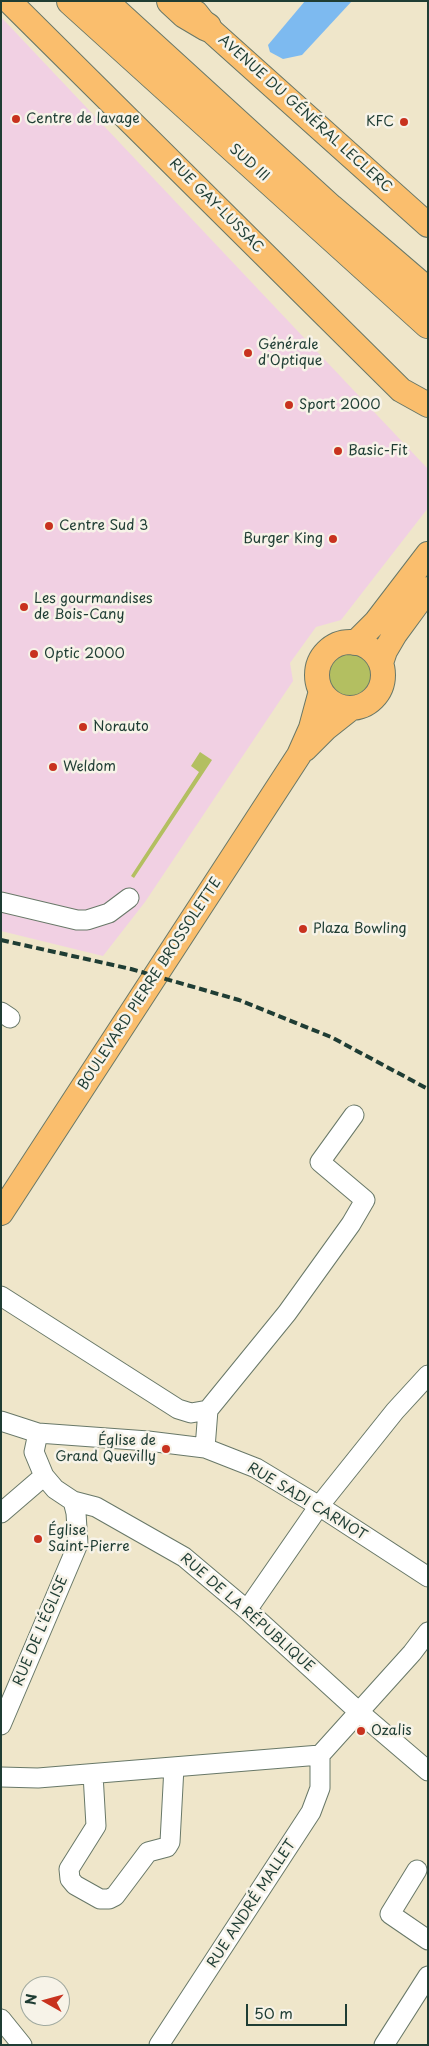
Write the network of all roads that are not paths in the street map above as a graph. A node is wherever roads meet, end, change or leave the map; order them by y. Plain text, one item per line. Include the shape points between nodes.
1 (9, 1) edge
2 (56, 1) edge
3 (71, 1) edge
4 (103, 1) edge
5 (171, 1) edge
6 (184, 1) edge
7 (207, 28) junction
8 (147, 72) junction
9 (428, 225) edge
10 (428, 292) edge
11 (428, 324) edge
12 (428, 405) edge
13 (428, 554) edge
14 (428, 589) edge
15 (355, 643) junction
16 (381, 664) junction
17 (321, 691) junction
18 (350, 709) junction
19 (299, 755) junction
20 (129, 898) dead end
21 (1, 902) edge
22 (354, 1115) dead end
23 (1, 1213) edge
24 (1, 1296) edge
25 (428, 1376) edge
26 (208, 1410) junction
27 (1, 1420) edge
28 (38, 1433) junction
29 (205, 1448) junction
30 (44, 1476) junction
31 (73, 1501) junction
32 (319, 1506) junction
33 (1, 1513) edge
34 (428, 1577) edge
35 (247, 1610) junction
36 (428, 1632) edge
37 (359, 1712) junction
38 (1, 1725) edge
39 (320, 1755) junction
40 (174, 1767) junction
41 (428, 1771) edge
42 (93, 1774) junction
43 (1, 1777) edge
44 (418, 1870) dead end
45 (428, 1940) edge
46 (428, 1976) edge
47 (1, 2019) edge
48 (22, 2045) edge
49 (159, 2045) edge
50 (384, 2045) edge

1 - 12 main road, RUE GAY-LUSSAC via 401,390
2 - 8 highway
3 - 8 highway, SUD III
4 - 10 highway, SUD III via 330,208
5 - 7 highway
6 - 7 main road, AVENUE DU GÉNÉRAL LECLERC
7 - 9 main road, AVENUE DU GÉNÉRAL LECLERC
8 - 11 highway, SUD III
13 - 15 main road via 376,622
14 - 16 main road via 395,634
15 - 16 main road via 374,652
15 - 17 main road via 334,647 323,657 318,672
16 - 18 main road via 383,682 378,694 368,703
17 - 18 main road via 333,704
17 - 19 main road, BOULEVARD PIERRE BROSSOLETTE via 311,728
18 - 19 main road, BOULEVARD PIERRE BROSSOLETTE
19 - 23 main road, BOULEVARD PIERRE BROSSOLETTE
20 - 21 street via 109,913 87,920
22 - 26 street via 320,1162 365,1200 287,1313
24 - 26 street via 178,1408 192,1413
25 - 32 street via 395,1411
26 - 29 street
27 - 28 street, RUE SADI CARNOT
28 - 29 street, RUE SADI CARNOT
28 - 30 street via 34,1452
29 - 32 street, RUE SADI CARNOT via 256,1468
30 - 31 street
30 - 33 street
31 - 35 street, RUE DE LA RÉPUBLIQUE via 96,1507 184,1557
31 - 38 street, RUE DE L'ÉGLISE via 78,1544
32 - 34 street, RUE SADI CARNOT
32 - 35 street
35 - 37 street, RUE DE LA RÉPUBLIQUE
36 - 37 street
37 - 39 street
37 - 41 street, RUE DE LA RÉPUBLIQUE
39 - 40 street
39 - 49 street, RUE ANDRÉ MALLET via 320,1788 311,1812
40 - 42 street
40 - 42 street via 170,1842 167,1847 148,1852 115,1896 109,1899 100,1899 70,1879 70,1869 96,1826
42 - 43 street
44 - 45 street via 390,1914
46 - 50 street
47 - 48 street

